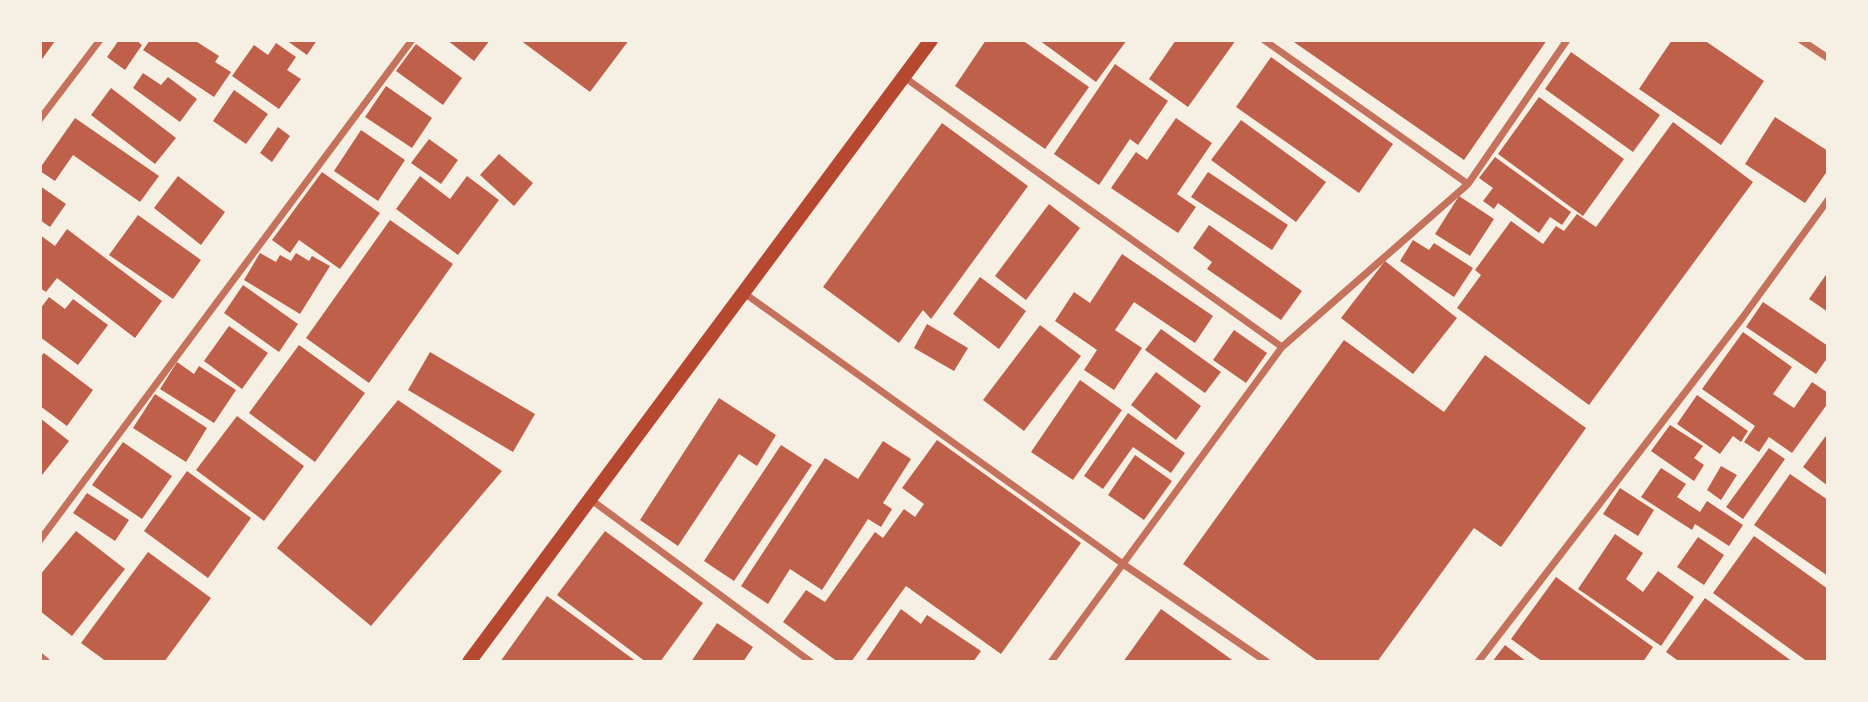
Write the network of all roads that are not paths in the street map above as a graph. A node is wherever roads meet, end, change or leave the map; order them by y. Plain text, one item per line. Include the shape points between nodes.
1 (100, 40) edge
2 (412, 40) edge
3 (931, 40) edge
4 (1264, 40) edge
5 (1567, 40) edge
6 (1801, 40) edge
7 (1828, 58) edge
8 (904, 77) junction
9 (40, 119) edge
10 (1468, 184) junction
11 (1828, 200) edge
12 (744, 293) junction
13 (1282, 347) junction
14 (590, 499) junction
15 (40, 540) edge
16 (1123, 564) junction
17 (40, 656) edge
18 (47, 662) edge
19 (469, 662) edge
20 (811, 662) edge
21 (1051, 662) edge
22 (1267, 662) edge
23 (1478, 662) edge

1 - 9 street
2 - 15 street
3 - 8 main road
4 - 10 street
5 - 10 street
6 - 7 street
8 - 12 main road
8 - 13 street
10 - 13 street
11 - 23 street
12 - 14 main road
12 - 16 street
13 - 16 street
14 - 19 main road
14 - 20 street
16 - 21 street
16 - 22 street
17 - 18 street

